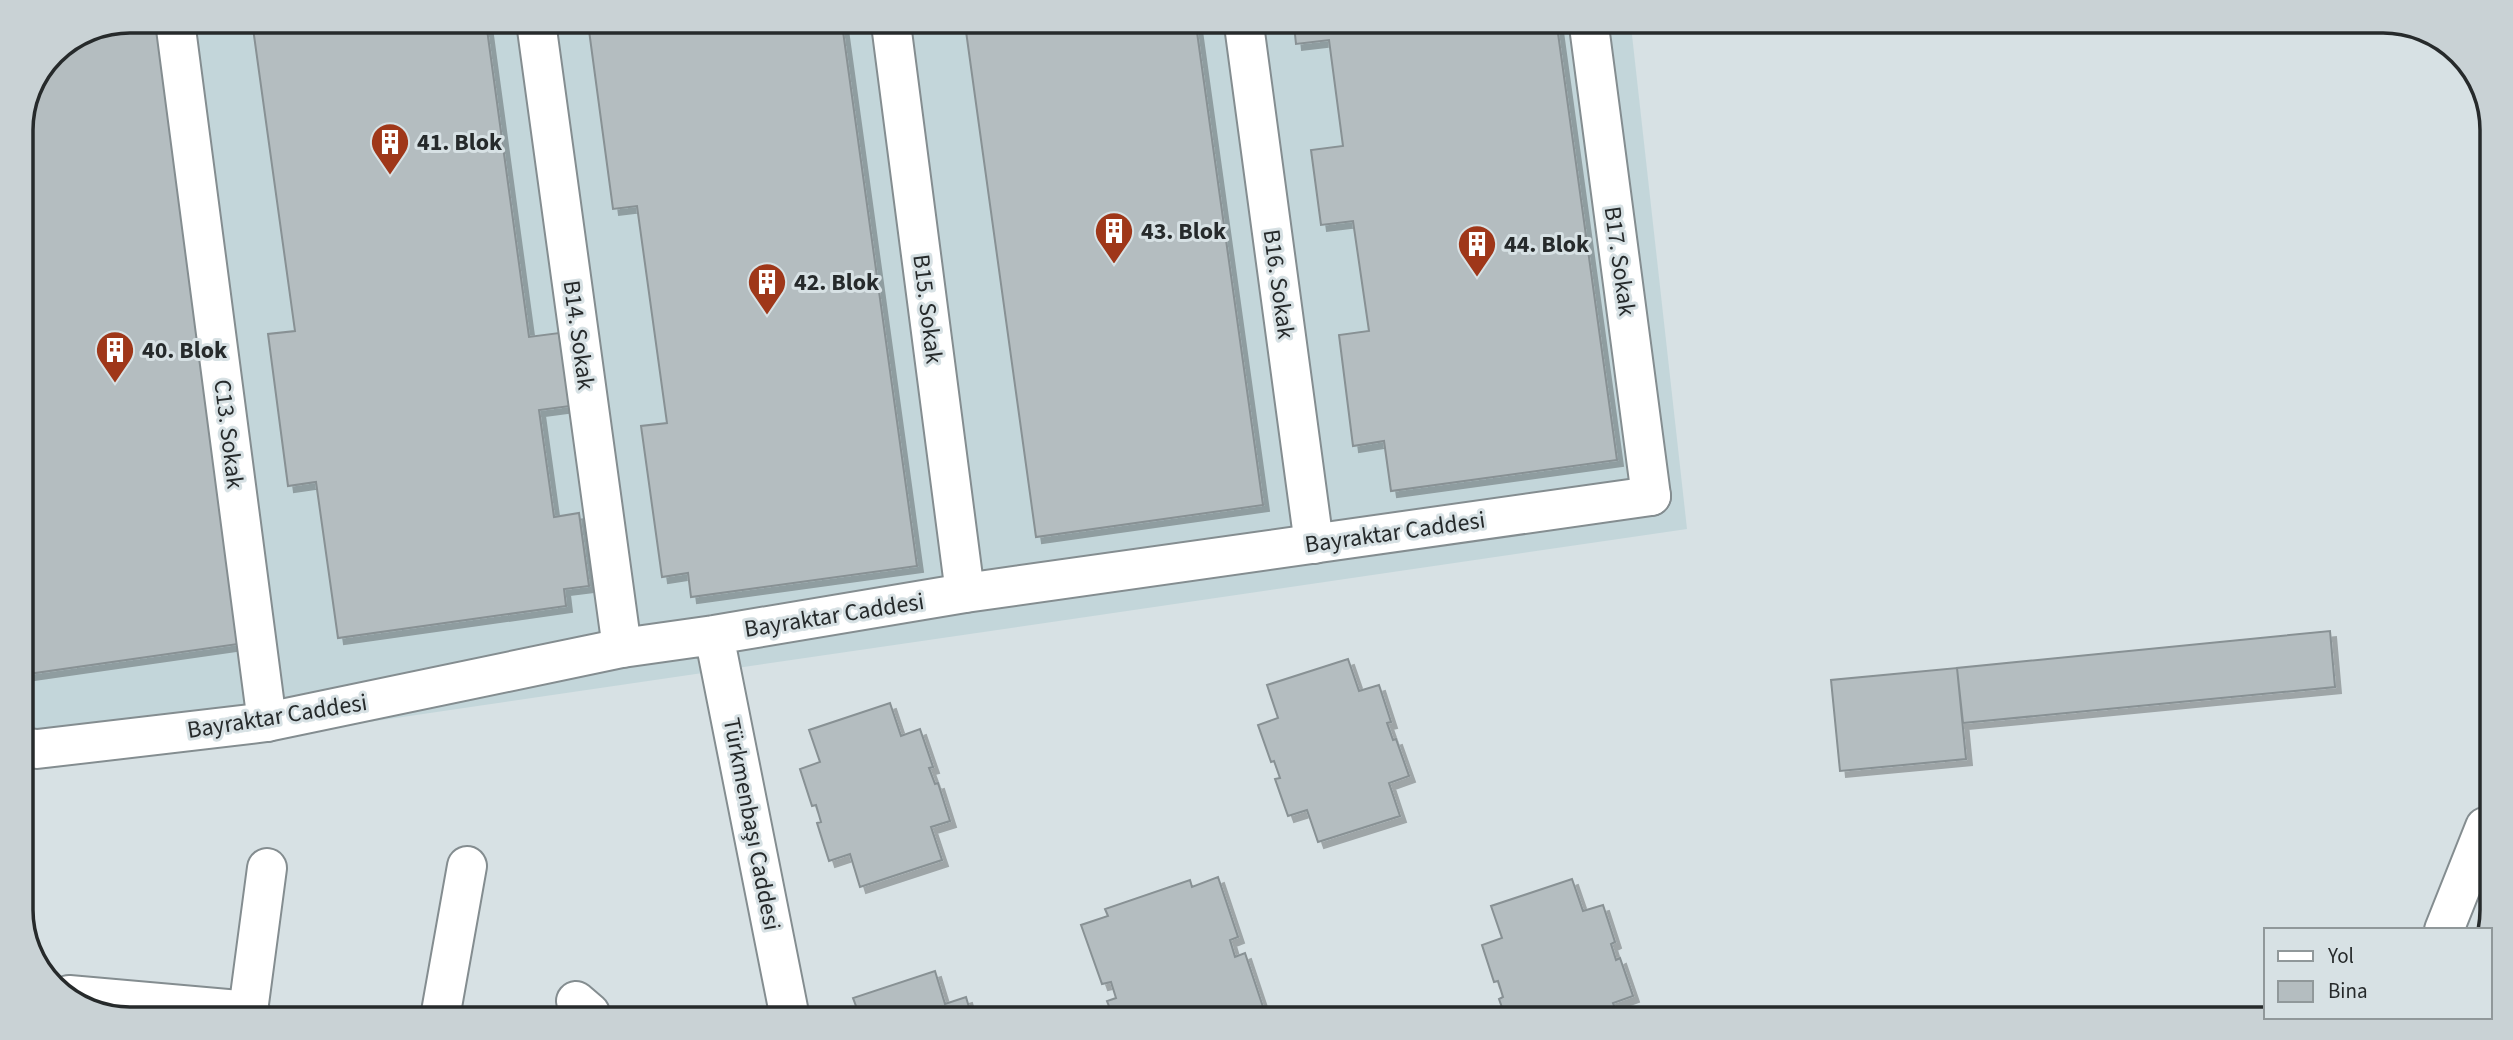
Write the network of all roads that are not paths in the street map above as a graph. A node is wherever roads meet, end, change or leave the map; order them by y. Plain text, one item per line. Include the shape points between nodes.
1 (177, 33) edge
2 (538, 33) edge
3 (892, 33) edge
4 (1245, 33) edge
5 (1590, 33) edge
6 (1651, 496) joint
7 (1314, 544) junction
8 (965, 593) junction
9 (714, 635) junction
10 (622, 648) junction
11 (267, 722) junction
12 (33, 748) edge
13 (2480, 840) edge
14 (467, 866) dead end
15 (267, 868) dead end
16 (2445, 928) edge
17 (90, 998) edge
18 (201, 1007) edge
19 (250, 1007) edge
20 (442, 1007) edge
21 (788, 1007) edge

1 - 11 street, C13. Sokak
2 - 10 street, B14. Sokak
3 - 8 street, B15. Sokak
4 - 7 street, B16. Sokak
5 - 6 street, B17. Sokak
6 - 7 street, Bayraktar Caddesi
7 - 8 street, Bayraktar Caddesi
8 - 9 street, Bayraktar Caddesi
9 - 10 street, Bayraktar Caddesi
9 - 21 street, Türkmenbaşı Caddesi
10 - 11 street, Bayraktar Caddesi
11 - 12 street, Bayraktar Caddesi
13 - 16 street
14 - 20 street
15 - 19 street
17 - 18 street

